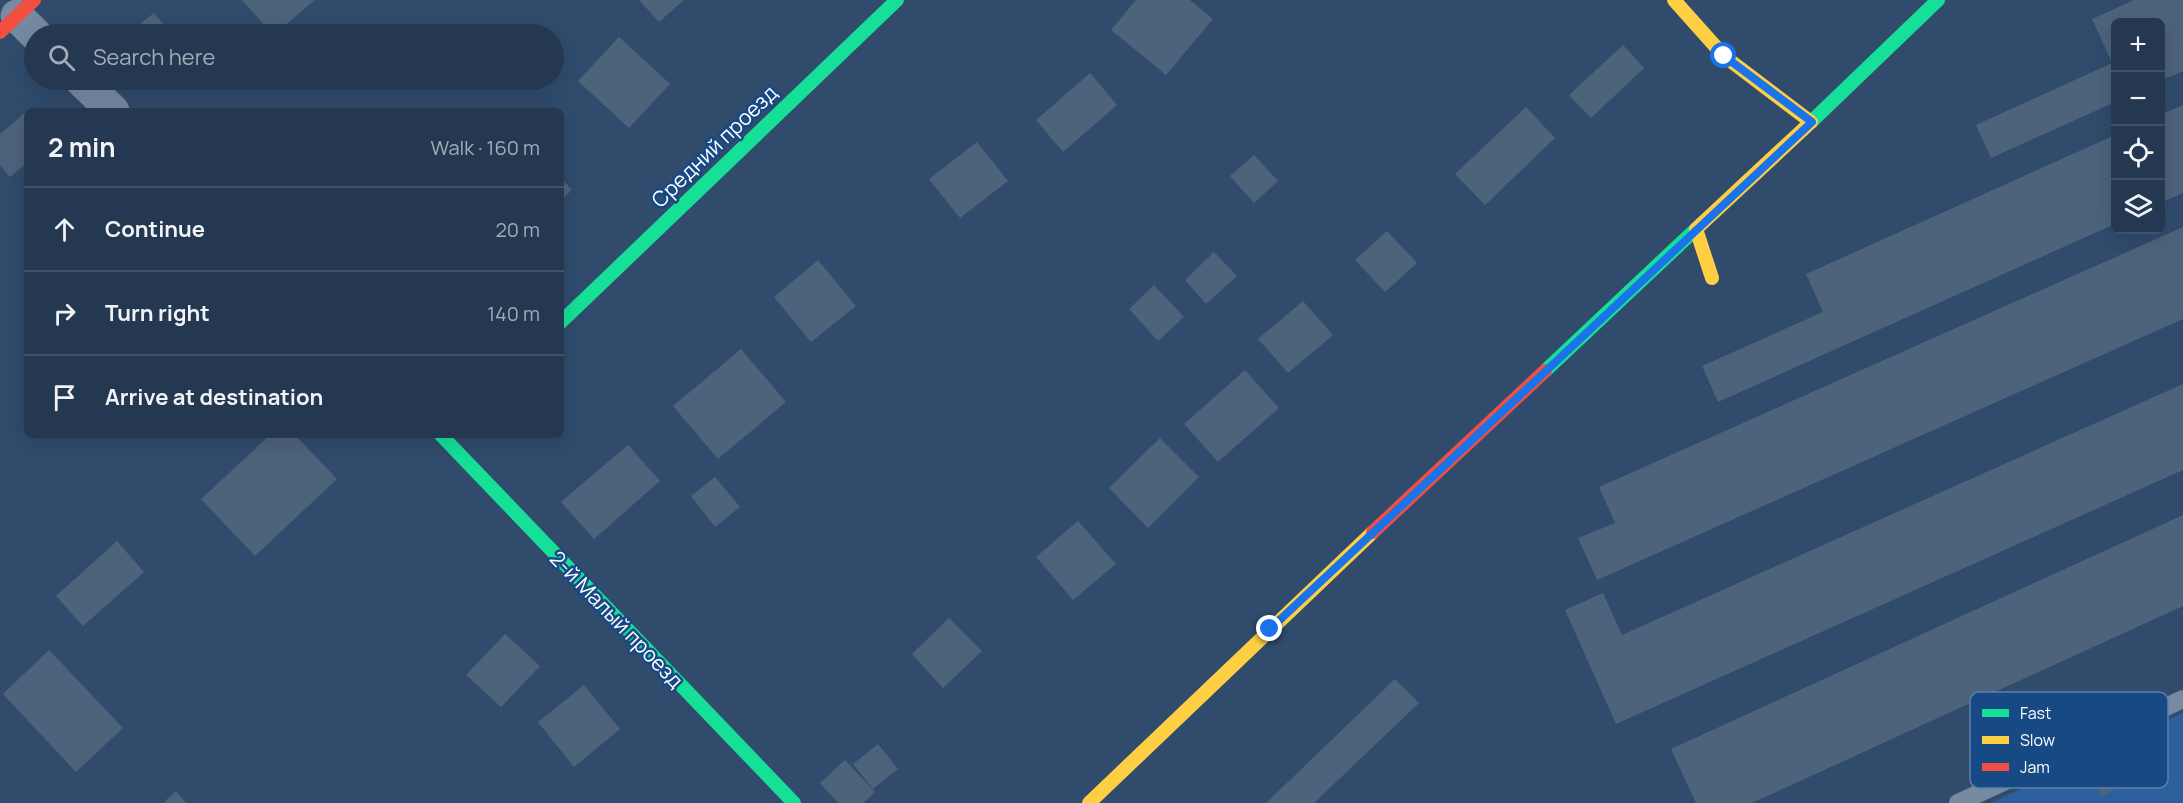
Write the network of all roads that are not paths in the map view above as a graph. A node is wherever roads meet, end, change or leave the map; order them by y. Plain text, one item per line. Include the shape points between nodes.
1 (897, 0) edge
2 (1674, 0) edge
3 (1938, 0) edge
4 (91, 90) edge
5 (110, 108) edge
6 (1812, 122) junction
7 (1696, 230) junction
8 (1713, 278) dead end
9 (564, 319) edge
10 (444, 438) edge
11 (2183, 699) edge
12 (2168, 706) edge
13 (1990, 788) edge
14 (794, 803) edge
15 (1089, 803) edge
16 (1958, 803) edge

1 - 9 street, Средний проезд
2 - 6 street via 1724,56
3 - 6 street
4 - 5 street
6 - 7 street
7 - 8 street
7 - 15 street
10 - 14 street, 2-й Малый проезд
11 - 12 lane
13 - 16 lane

